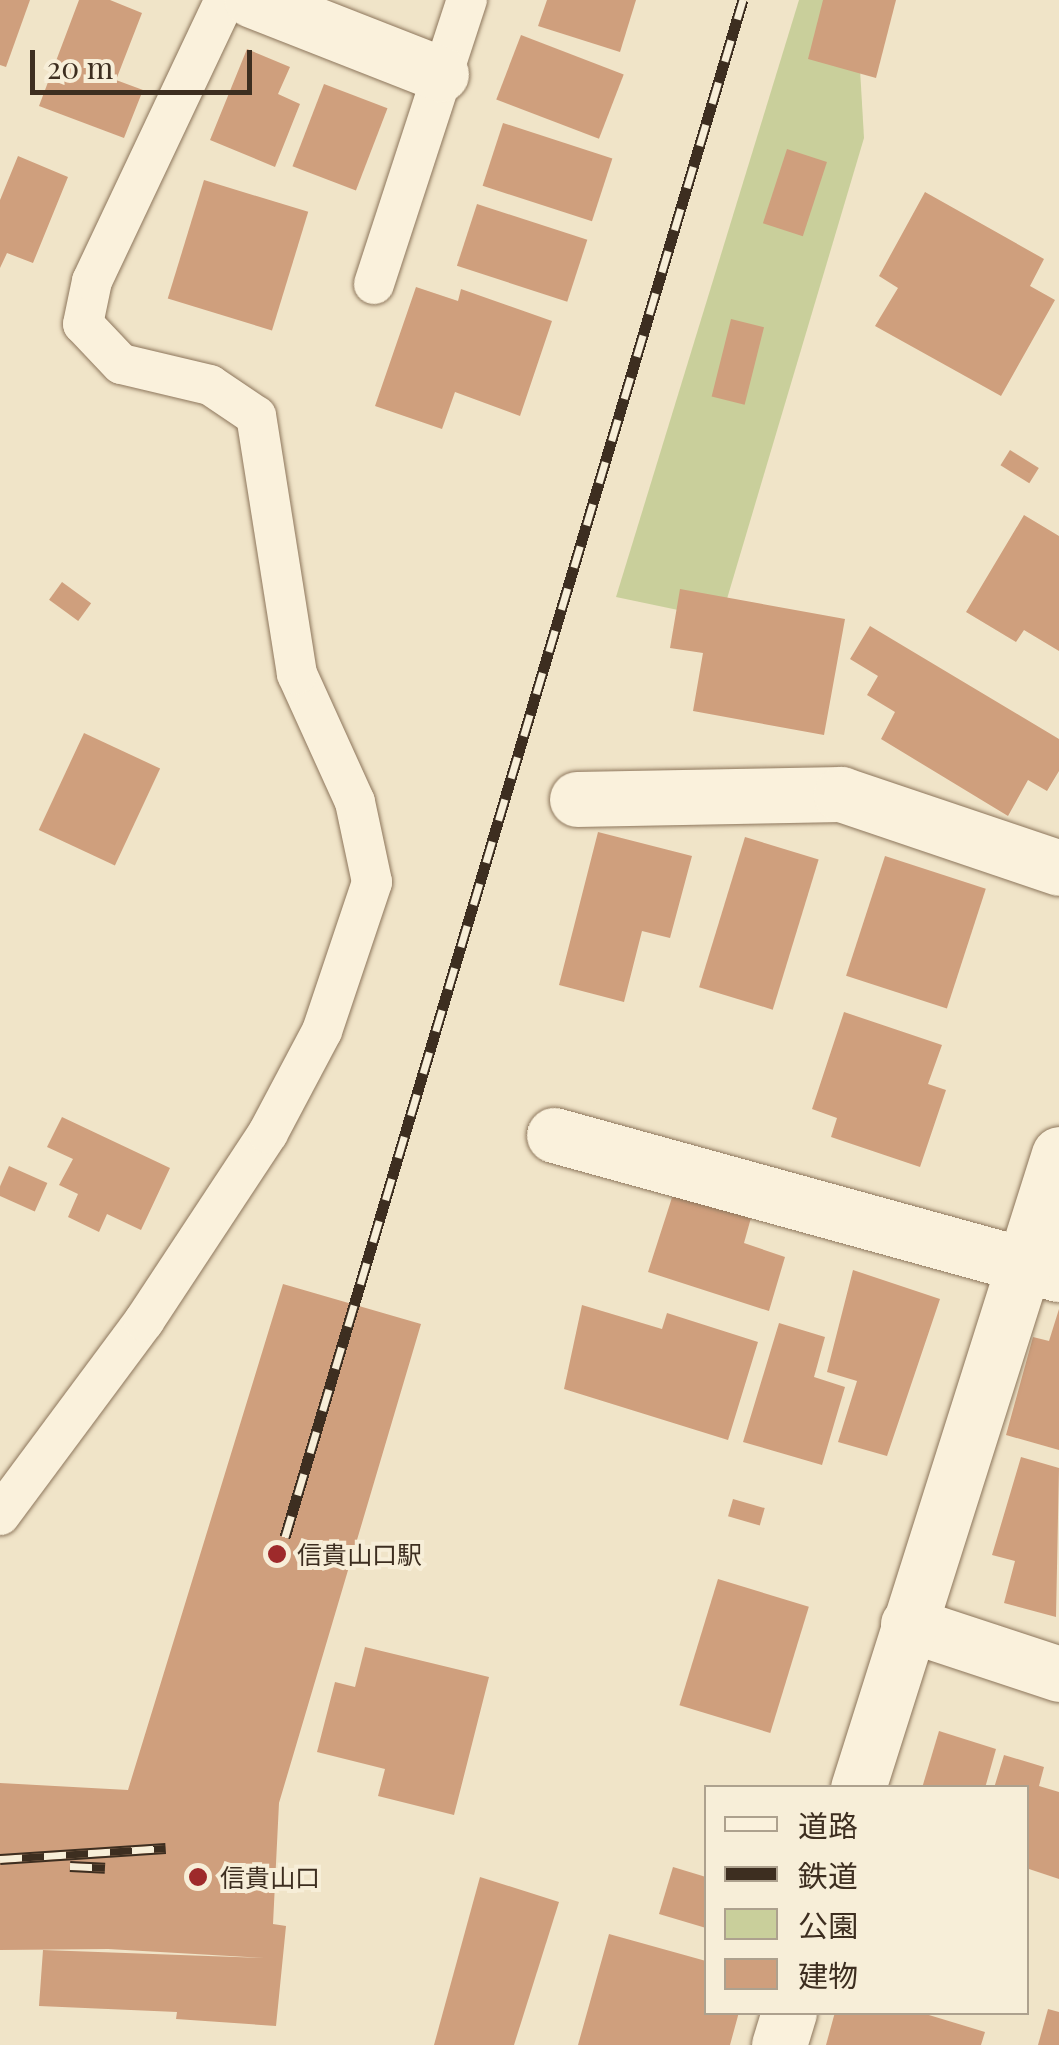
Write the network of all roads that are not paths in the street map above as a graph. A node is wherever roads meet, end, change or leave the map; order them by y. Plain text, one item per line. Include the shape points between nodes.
1 (224, 0) edge
2 (252, 0) edge
3 (467, 0) edge
4 (441, 74) junction
5 (374, 284) dead end
6 (578, 800) dead end
7 (1059, 868) edge
8 (554, 1136) dead end
9 (1059, 1154) edge
10 (1042, 1270) edge
11 (0, 1516) edge
12 (908, 1624) junction
13 (1059, 1674) edge
14 (859, 1785) edge
15 (788, 2015) edge
16 (779, 2045) edge

1 - 11 lane via 92,281 83,324 121,364 210,385 256,416 297,674 355,802 372,882 322,1031 268,1133 144,1321
2 - 4 street
3 - 4 lane
4 - 5 lane
6 - 7 street via 842,794
8 - 10 street
9 - 10 street
10 - 12 street
12 - 13 street
12 - 14 street
15 - 16 street

